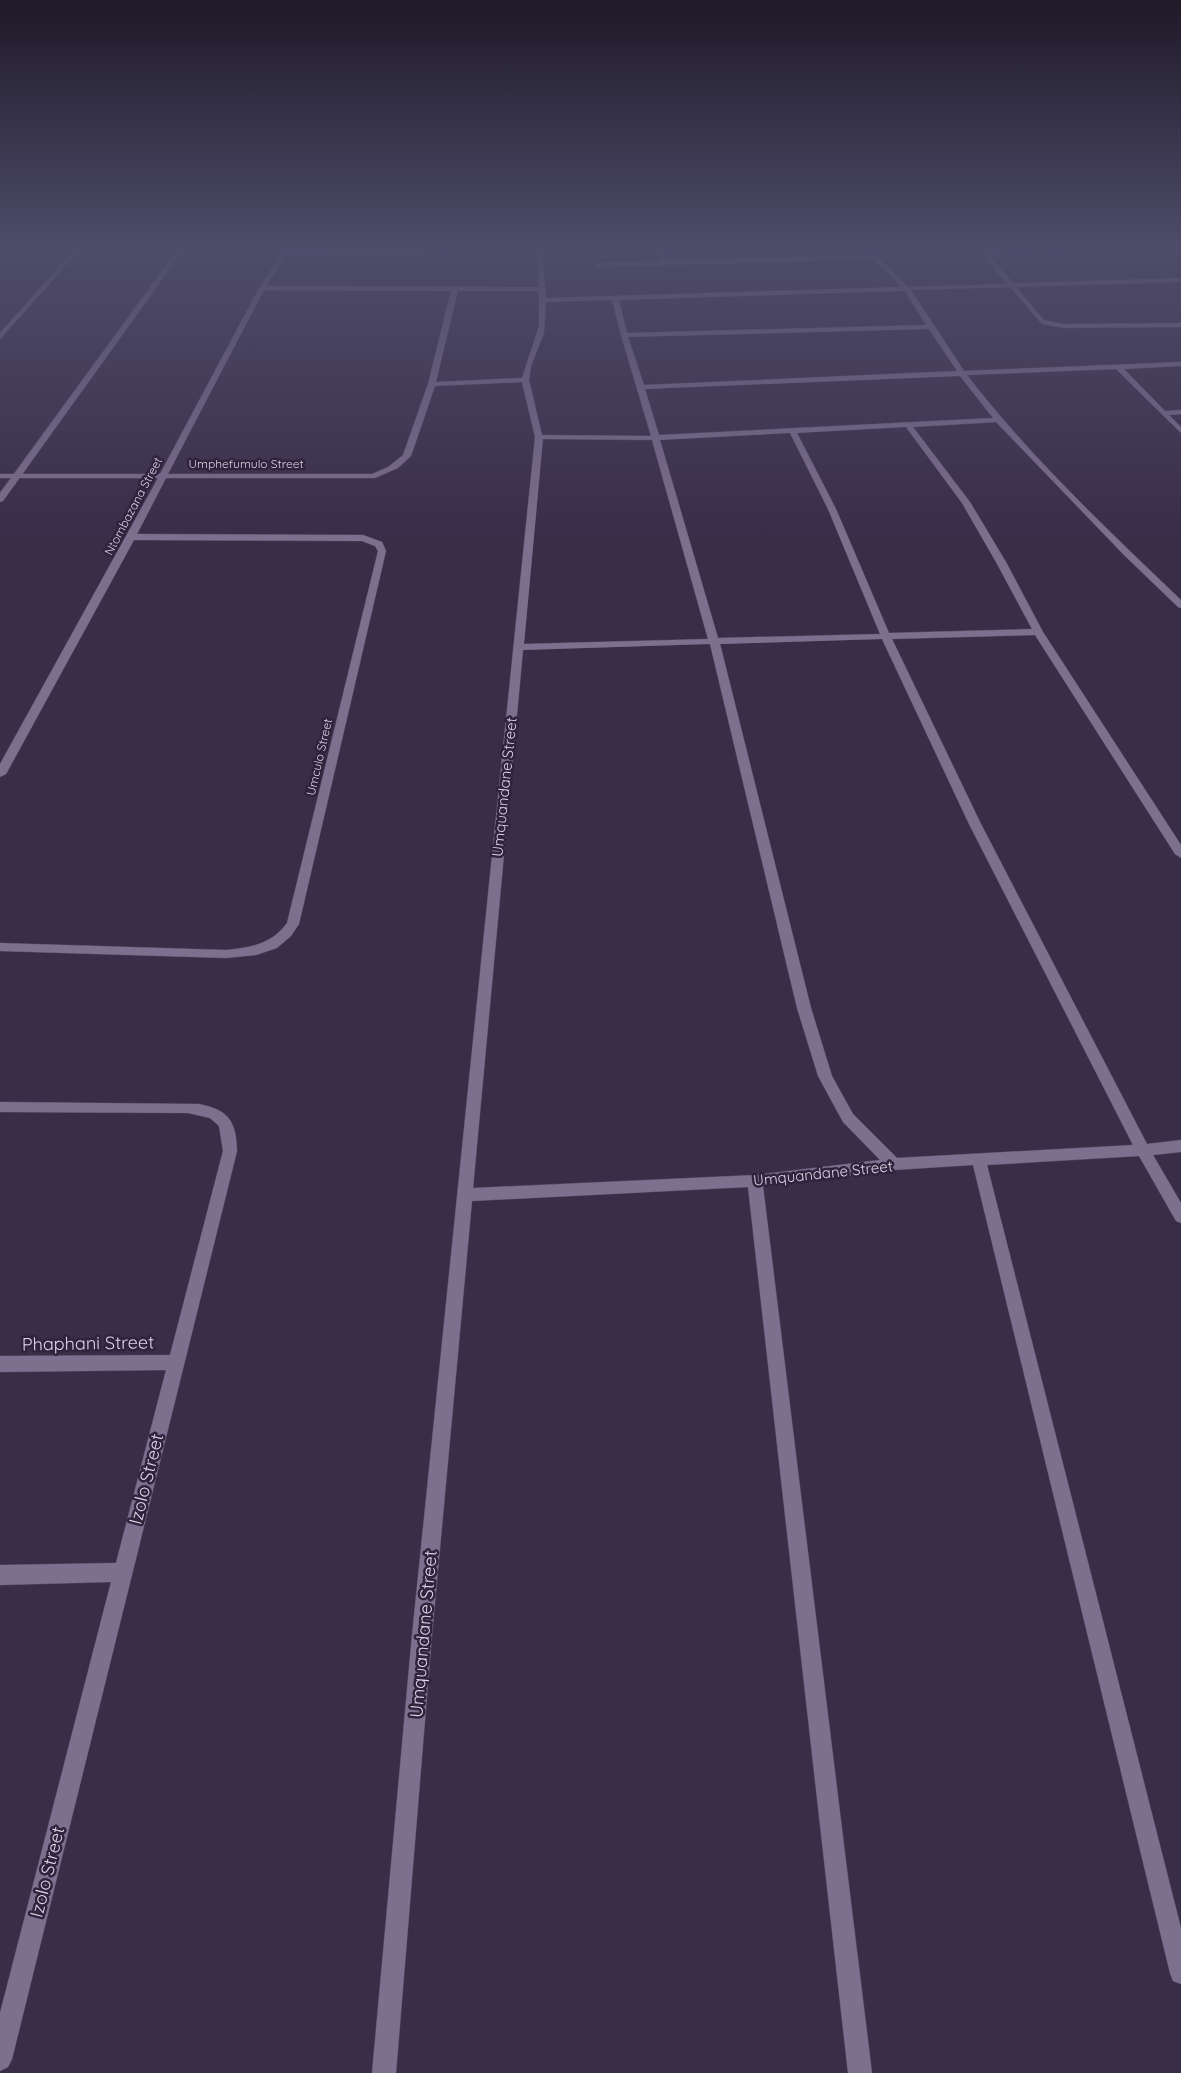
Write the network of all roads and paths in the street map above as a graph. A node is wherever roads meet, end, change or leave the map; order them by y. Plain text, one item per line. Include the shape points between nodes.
1 (111, 346) edge
2 (232, 346) edge
3 (441, 346) edge
4 (535, 346) edge
5 (628, 346) edge
6 (944, 346) edge
7 (1181, 364) edge
8 (1118, 367) junction
9 (962, 373) junction
10 (525, 380) junction
11 (432, 384) junction
12 (641, 387) junction
13 (1181, 412) edge
14 (1163, 413) junction
15 (998, 420) junction
16 (908, 425) junction
17 (1181, 431) edge
18 (793, 432) junction
19 (539, 437) junction
20 (656, 438) junction
21 (164, 475) junction
22 (0, 476) edge
23 (16, 476) junction
24 (0, 499) edge
25 (130, 537) junction
26 (1181, 605) edge
27 (1038, 632) junction
28 (885, 635) junction
29 (714, 641) junction
30 (518, 647) junction
31 (0, 774) edge
32 (1181, 854) edge
33 (0, 947) edge
34 (0, 1108) edge
35 (1181, 1146) edge
36 (1143, 1150) junction
37 (979, 1161) junction
38 (894, 1164) junction
39 (755, 1181) junction
40 (464, 1195) junction
41 (1181, 1217) edge
42 (176, 1362) junction
43 (0, 1364) edge
44 (123, 1572) junction
45 (0, 1575) edge
46 (1181, 1974) edge
47 (0, 2059) edge
48 (384, 2073) edge
49 (860, 2073) edge

1 - 23 street
2 - 21 street, Ntombazana Street
3 - 11 street, Umphefumulo Street
4 - 10 street, Umquandane Street
5 - 12 street
6 - 9 street
7 - 8 street
8 - 9 street
8 - 14 street
9 - 12 street
9 - 15 street
10 - 11 street
10 - 19 street, Umquandane Street
11 - 21 street, Umphefumulo Street via 407,456 392,470 372,476
12 - 20 street
13 - 14 street
14 - 17 street
15 - 16 street
15 - 26 street
16 - 18 street
16 - 27 street via 966,502
18 - 20 street
18 - 28 street via 832,509
19 - 20 street
19 - 30 street, Umquandane Street
20 - 29 street
21 - 23 street, Umphefumulo Street
21 - 25 street, Ntombazana Street
22 - 23 street, Umphefumulo Street
23 - 24 street
25 - 31 street, Ntombazana Street
25 - 33 street, Umculo Street via 363,538 380,544 382,551 293,924 285,937 270,946 226,954
27 - 28 street
27 - 32 street
28 - 29 street
28 - 36 street via 975,824
29 - 30 street
29 - 38 street via 804,1008 825,1076 848,1118
30 - 40 street, Umquandane Street
34 - 42 street, Izolo Street via 188,1108 210,1111 223,1119 230,1133 230,1151
35 - 36 street, Umquandane Street
36 - 37 street, Umquandane Street
36 - 41 street
37 - 38 street, Umquandane Street
37 - 46 street
38 - 39 street, Umquandane Street
39 - 40 street, Umquandane Street
39 - 49 street
40 - 48 street, Umquandane Street
42 - 43 street, Phaphani Street
42 - 44 street, Izolo Street
44 - 45 street
44 - 47 street, Izolo Street

